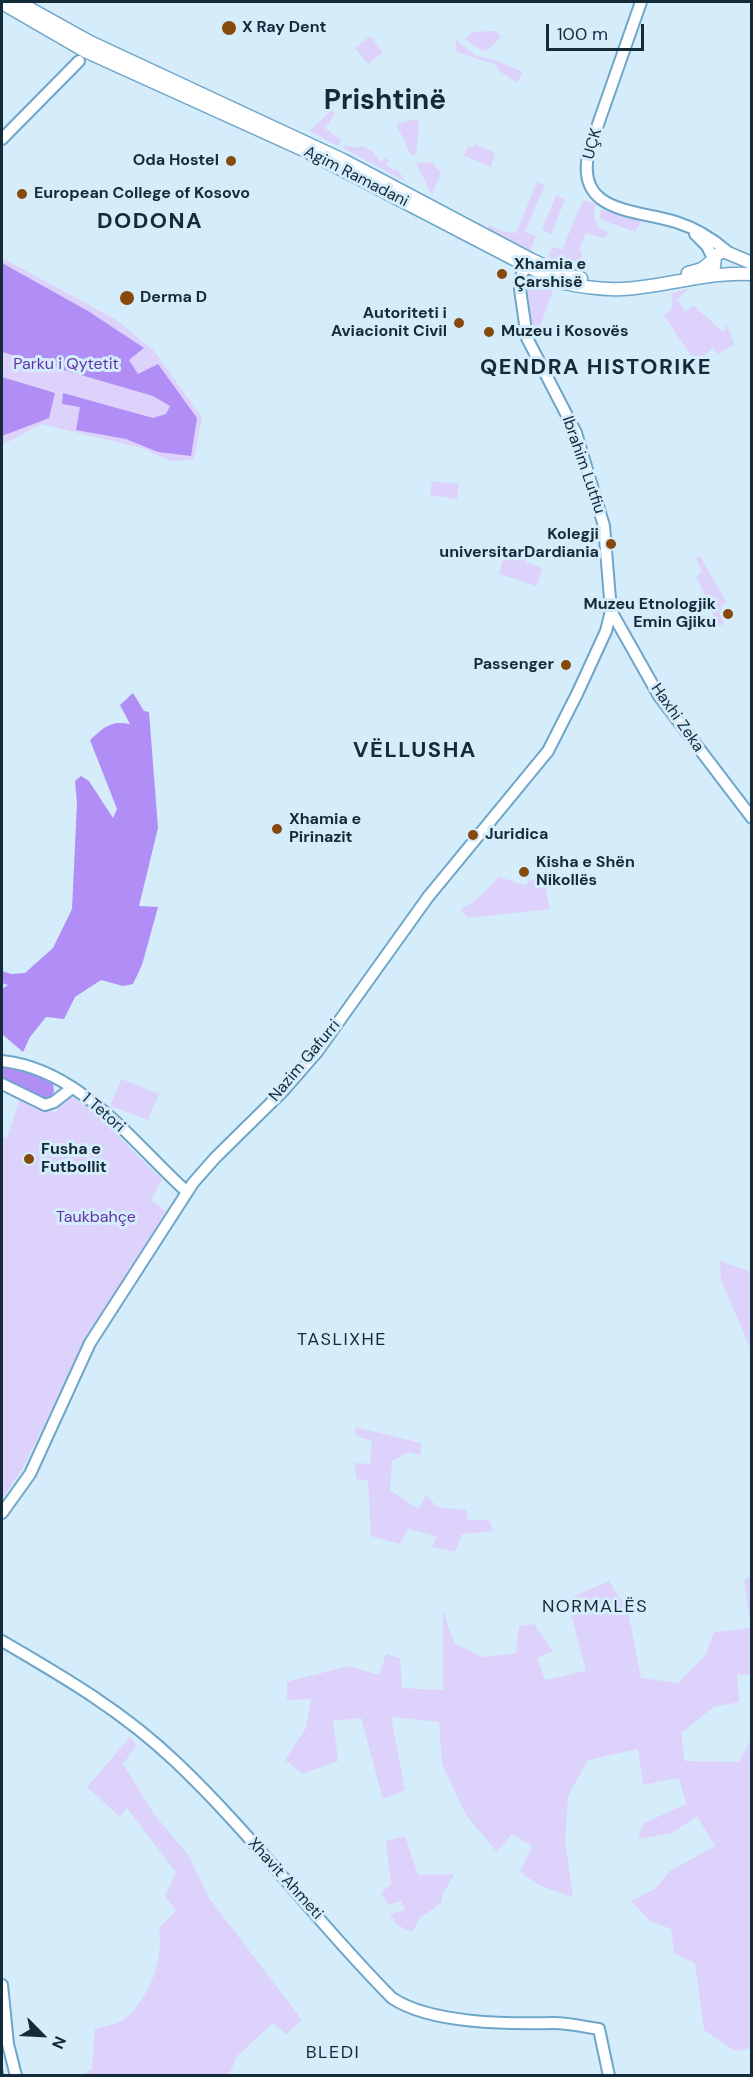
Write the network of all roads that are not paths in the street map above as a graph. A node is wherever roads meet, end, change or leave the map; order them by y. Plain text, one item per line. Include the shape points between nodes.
1 (18, 2) edge
2 (641, 2) edge
3 (2, 3) edge
4 (82, 56) junction
5 (2, 140) edge
6 (398, 193) junction
7 (686, 226) junction
8 (729, 252) junction
9 (713, 259) junction
10 (527, 263) junction
11 (752, 263) edge
12 (726, 273) junction
13 (752, 274) edge
14 (611, 611) junction
15 (752, 818) edge
16 (2, 1061) edge
17 (2, 1084) edge
18 (72, 1088) junction
19 (188, 1192) junction
20 (2, 1513) edge
21 (2, 1641) edge
22 (2, 1985) edge
23 (16, 2076) edge
24 (609, 2076) edge

1 - 6 main road, Agim Ramadani via 90,42 304,141
2 - 7 street, UÇK via 589,150 587,178 602,201
3 - 4 main road, Agim Ramadani
4 - 5 street
4 - 6 main road, Agim Ramadani
6 - 10 main road, Agim Ramadani
7 - 8 street, UÇK
7 - 9 street, UÇK via 704,241
8 - 9 main road, Agim Ramadani via 718,252
8 - 11 main road
8 - 12 main road via 735,263
9 - 10 main road, Agim Ramadani via 696,271 621,282 586,279
9 - 12 main road via 716,270
10 - 12 main road, Agim Ramadani via 558,282 606,289 644,287
10 - 14 street, Ibrahim Lutfiu via 520,289 527,338 576,433 604,526
12 - 13 main road, Agim Ramadani
14 - 15 street, Haxhi Zeka via 659,696
14 - 19 street, Nazim Gafurri via 606,631 548,751 428,897 316,1052 284,1090 214,1158
16 - 18 street, 1 Tetori via 46,1074
17 - 18 street via 45,1105
18 - 19 street, 1 Tetori
19 - 20 street, Nazim Gafurri via 90,1343 30,1474
21 - 24 street, Xhavit Ahmeti via 91,1693 176,1762 398,2002 428,2014 599,2029
22 - 23 street via 8,2044

